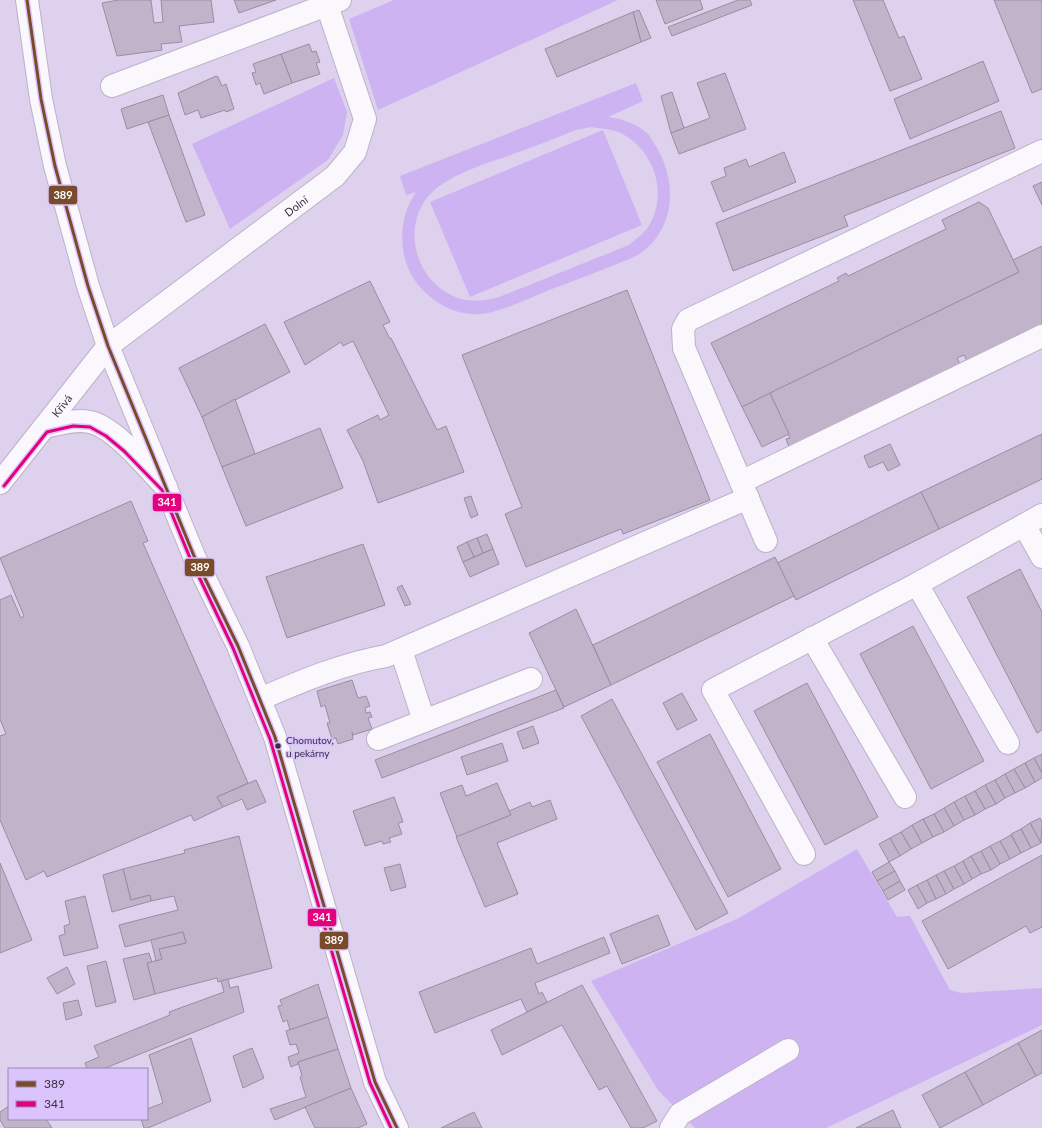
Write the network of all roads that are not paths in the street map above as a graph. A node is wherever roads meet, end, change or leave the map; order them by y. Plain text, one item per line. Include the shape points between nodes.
1 (27, 0) edge
2 (333, 3) edge
3 (112, 86) dead end
4 (1042, 151) edge
5 (1042, 336) edge
6 (108, 346) junction
7 (44, 427) junction
8 (0, 483) edge
9 (166, 487) junction
10 (744, 490) junction
11 (1033, 520) edge
12 (766, 541) dead end
13 (1042, 557) edge
14 (917, 584) junction
15 (812, 638) junction
16 (401, 650) junction
17 (531, 679) dead end
18 (260, 699) junction
19 (424, 721) junction
20 (378, 739) dead end
21 (1008, 743) dead end
22 (904, 797) dead end
23 (804, 854) dead end
24 (788, 1050) dead end
25 (397, 1128) edge
26 (671, 1128) edge

1 - 6 main road via 41,99 55,166 70,226
2 - 3 main road, Dolní
2 - 6 main road, Dolní via 365,119 355,152 334,176
4 - 10 main road via 688,320 683,329 684,348
5 - 10 main road
6 - 7 main road, Křivá
6 - 9 main road
7 - 8 main road, Křivá
7 - 9 main road via 73,421 91,422 109,432 127,447
9 - 18 main road via 194,556 238,646
10 - 12 main road
10 - 16 main road
11 - 13 main road
11 - 14 main road
14 - 15 main road
14 - 21 main road
15 - 22 main road
15 - 23 main road via 713,690
16 - 18 main road via 310,677
16 - 19 main road
17 - 19 main road
18 - 25 main road via 275,737 375,1082
19 - 20 main road
24 - 26 main road via 680,1114

